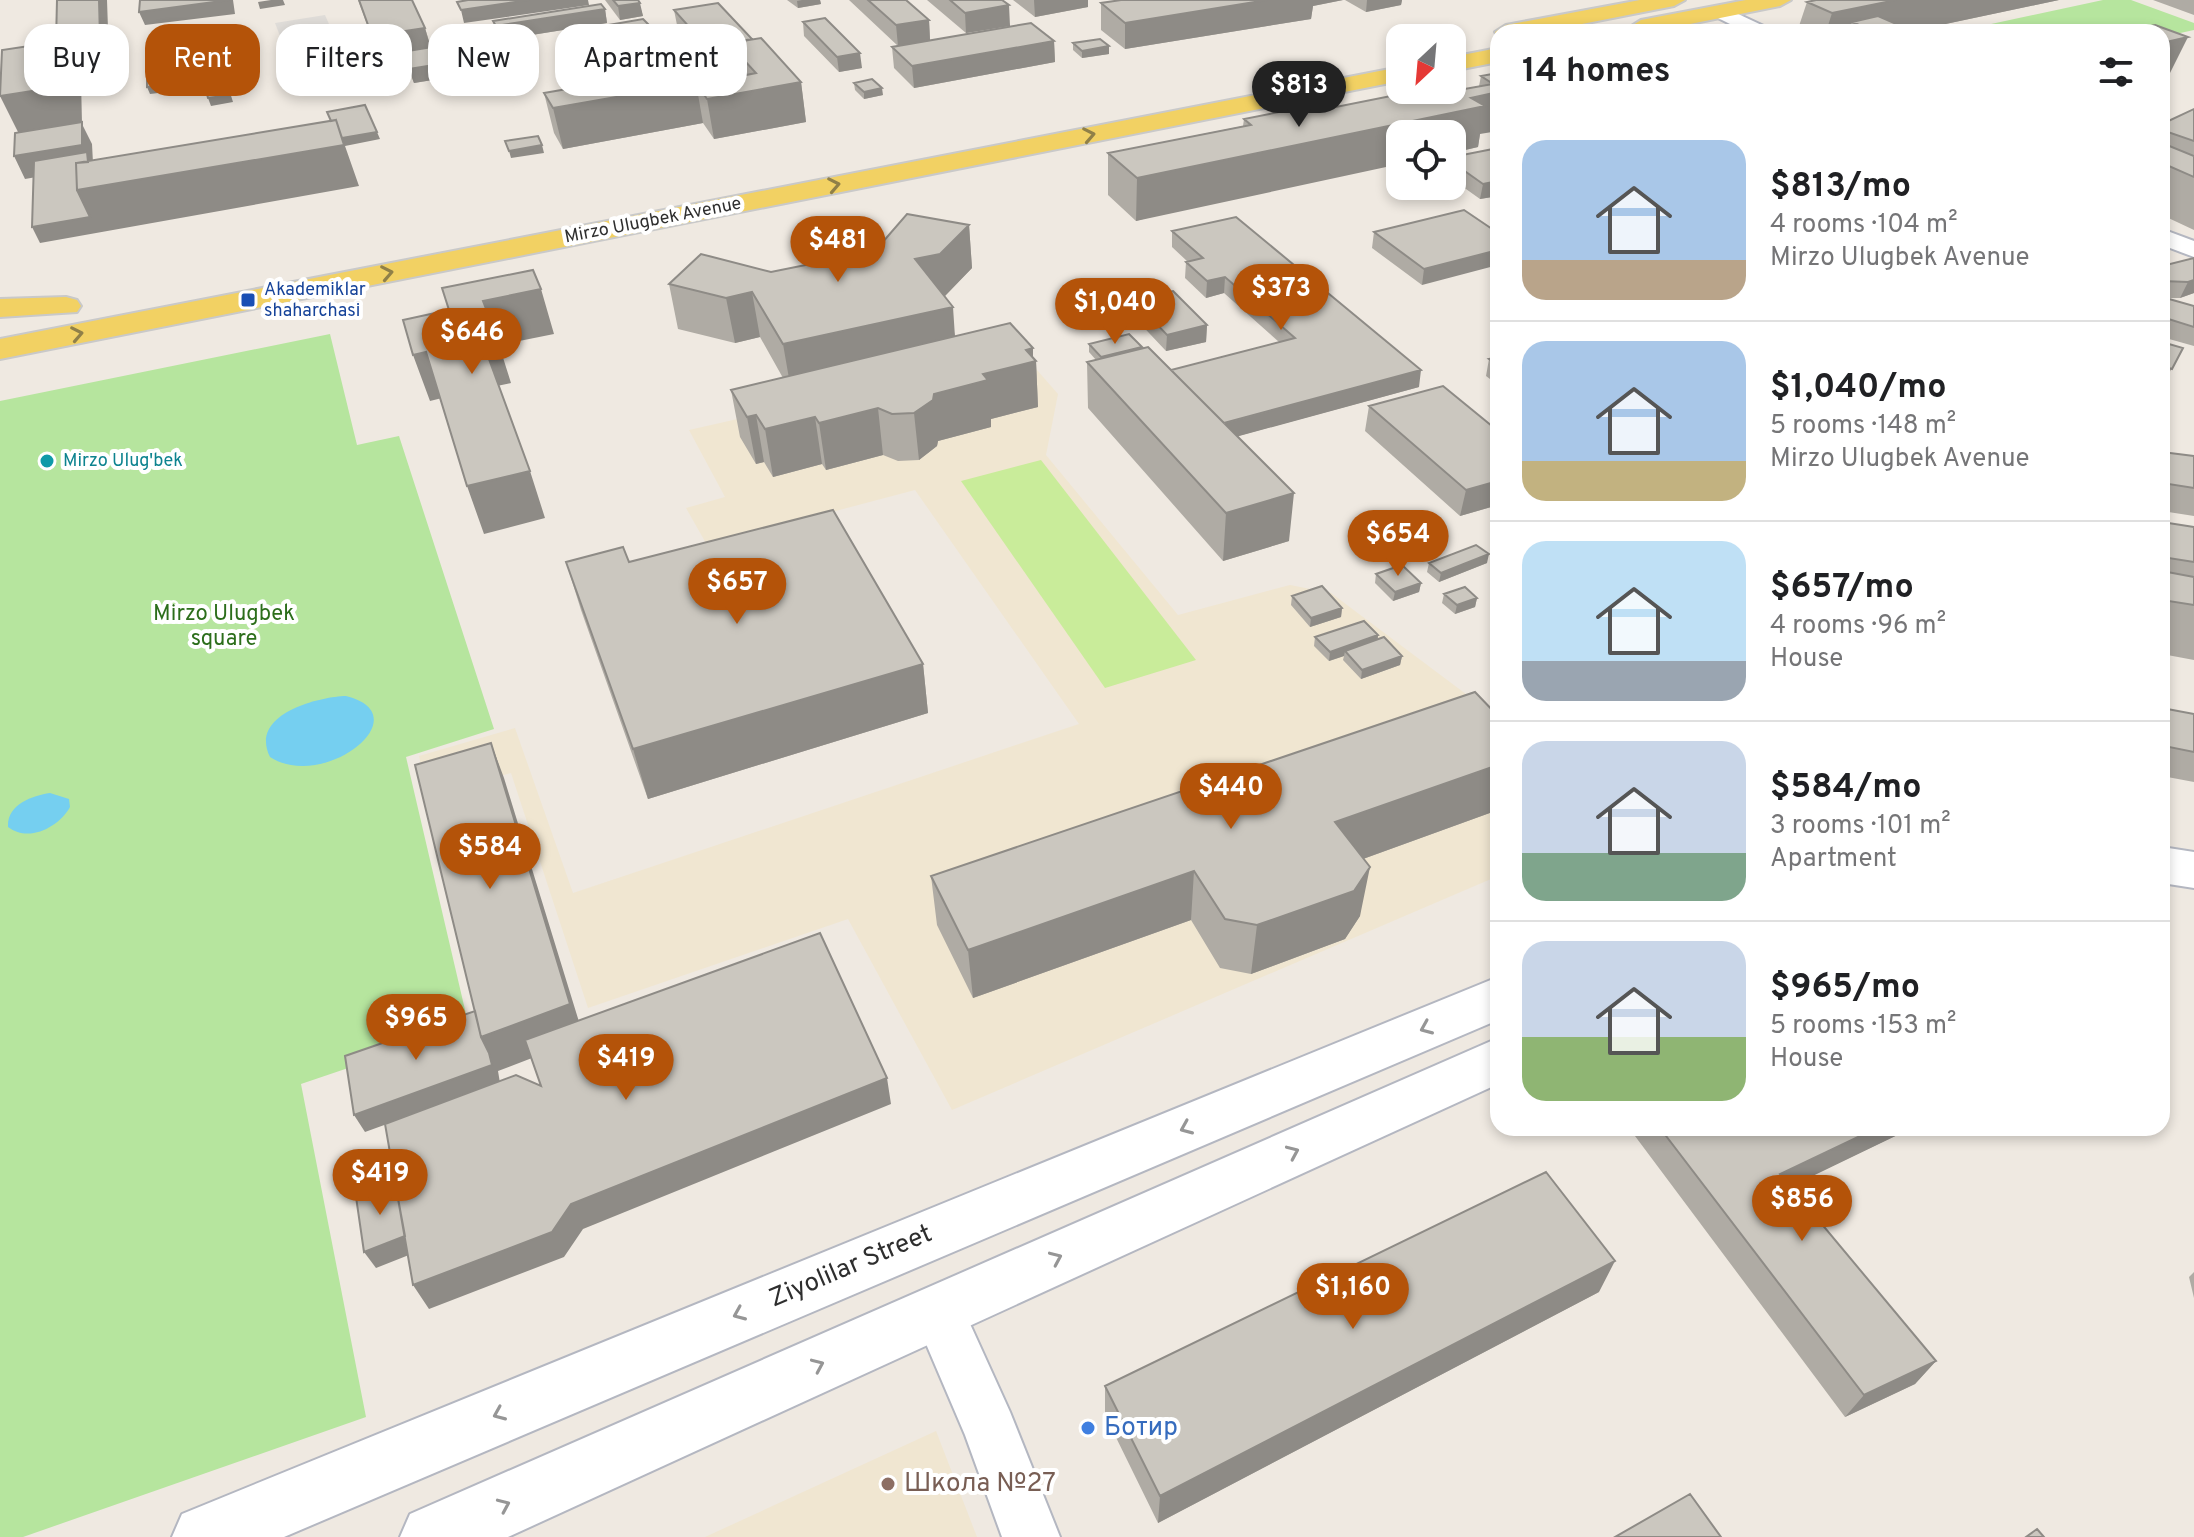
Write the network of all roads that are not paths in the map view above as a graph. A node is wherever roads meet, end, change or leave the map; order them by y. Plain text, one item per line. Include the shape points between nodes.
1 (1780, 0) edge
2 (1678, 10) edge
3 (1721, 12) junction
4 (1549, 24) edge
5 (1640, 24) edge
6 (1745, 24) edge
7 (1490, 35) edge
8 (1466, 40) edge
9 (1386, 55) edge
10 (1490, 57) edge
11 (1466, 61) edge
12 (1386, 77) edge
13 (752, 176) dead end
14 (521, 219) dead end
15 (2170, 240) edge
16 (2194, 250) edge
17 (239, 273) dead end
18 (98, 300) dead end
19 (66, 306) junction
20 (0, 308) edge
21 (0, 319) edge
22 (0, 349) edge
23 (2170, 866) edge
24 (2194, 870) edge
25 (2170, 897) edge
26 (2194, 900) edge
27 (1490, 1001) edge
28 (1490, 1064) edge
29 (938, 1311) junction
30 (205, 1537) edge
31 (433, 1537) edge
32 (1031, 1537) edge

1 - 3 main road
2 - 3 main road
2 - 4 main road via 1650,5
2 - 5 main road
3 - 6 street
7 - 8 main road
9 - 13 main road, Mirzo Ulugbek Avenue
10 - 11 main road
22 -> 12 main road, Mirzo Ulugbek Avenue
14 - 17 main road
15 - 16 street
18 - 19 main road
19 - 20 main road
19 - 21 main road
23 - 24 main road
25 - 26 main road
27 -> 30 main road, Ziyolilar Street
29 -> 28 main road
31 -> 29 main road
29 - 32 street

